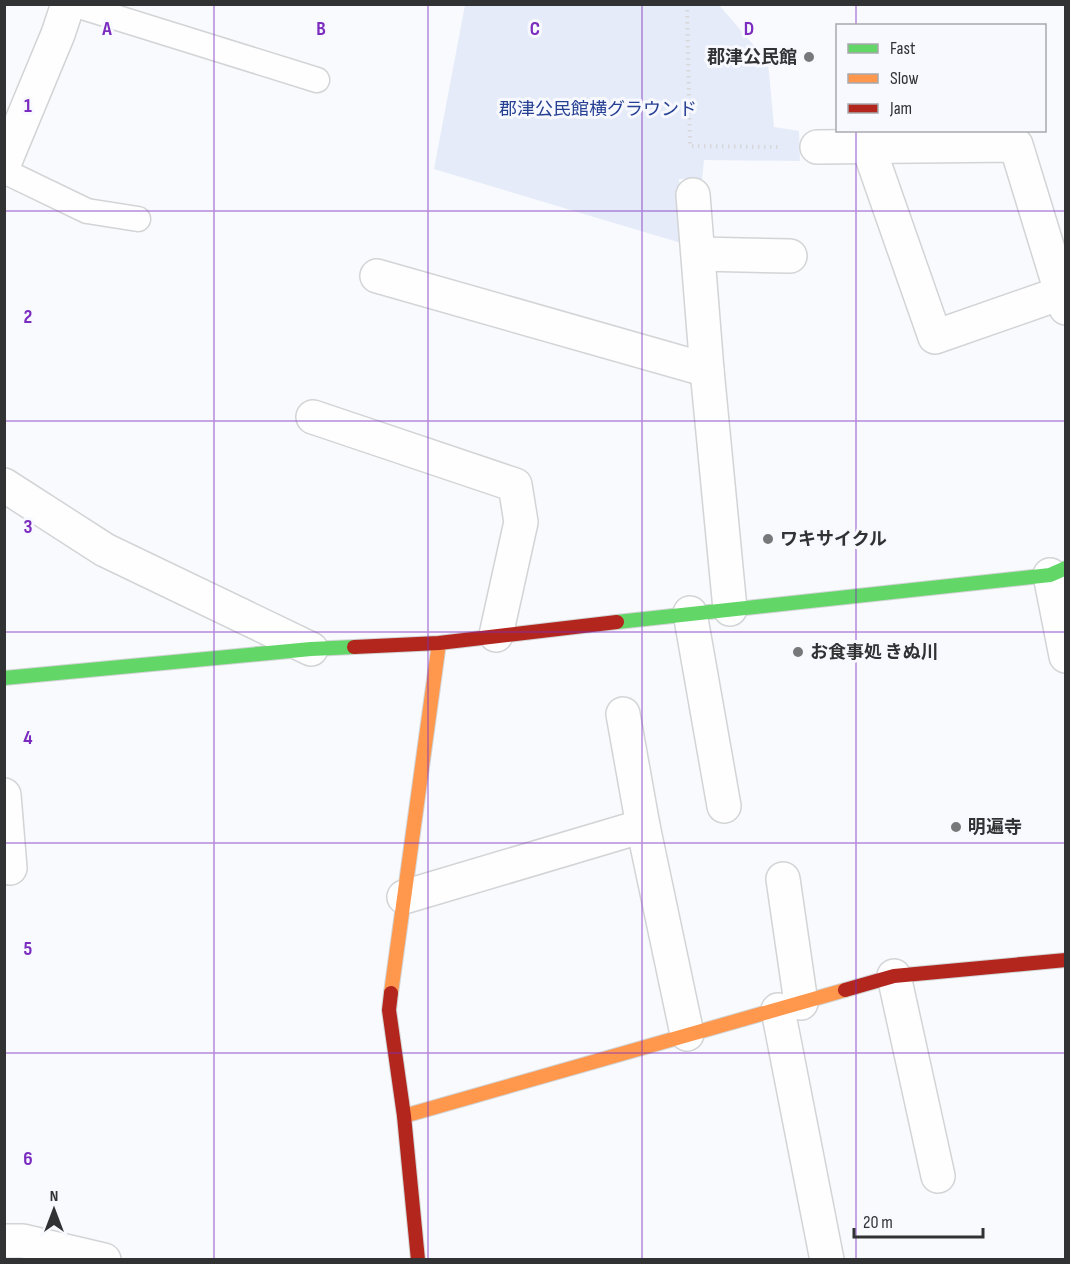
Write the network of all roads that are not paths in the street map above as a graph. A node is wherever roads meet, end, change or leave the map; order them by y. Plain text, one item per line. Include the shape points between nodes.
1 (68, 4) edge
2 (73, 4) edge
3 (317, 80) dead end
4 (868, 146) junction
5 (817, 147) road end
6 (4, 164) edge
7 (4, 171) edge
8 (693, 195) dead end
9 (138, 219) dead end
10 (699, 254) junction
11 (790, 256) dead end
12 (377, 276) dead end
13 (1063, 300) edge
14 (707, 370) junction
15 (313, 417) dead end
16 (4, 485) edge
17 (1058, 572) edge
18 (730, 609) junction
19 (690, 613) junction
20 (496, 635) junction
21 (439, 643) junction
22 (310, 649) junction
23 (1065, 656) edge
24 (4, 678) edge
25 (623, 714) dead end
26 (4, 795) edge
27 (724, 806) dead end
28 (643, 826) junction
29 (10, 868) dead end
30 (783, 879) dead end
31 (404, 897) junction
32 (1065, 960) edge
33 (894, 976) junction
34 (790, 1007) junction
35 (687, 1034) junction
36 (404, 1116) junction
37 (938, 1176) dead end
38 (4, 1241) edge
39 (104, 1260) edge
40 (417, 1260) edge
41 (827, 1260) edge

1 - 6 street
2 - 3 lane
4 - 5 street
4 - 13 street via 1016,145
4 - 13 street via 935,337
7 - 9 lane via 87,211
8 - 10 street
10 - 11 street
10 - 14 street
12 - 14 street
14 - 18 street
15 - 20 street via 515,485 521,522
16 - 22 street via 105,550
17 - 18 street
17 - 23 street
18 - 19 street
19 - 20 street
19 - 27 street
20 - 21 street
21 - 22 street
21 - 31 street
22 - 24 street
25 - 28 street
26 - 29 street
28 - 31 street
28 - 35 street
30 - 34 street
31 - 36 street via 389,1010
32 - 33 street
33 - 34 street
33 - 37 street
34 - 35 street
34 - 41 street
35 - 36 street
36 - 40 street
38 - 39 street via 23,1241

